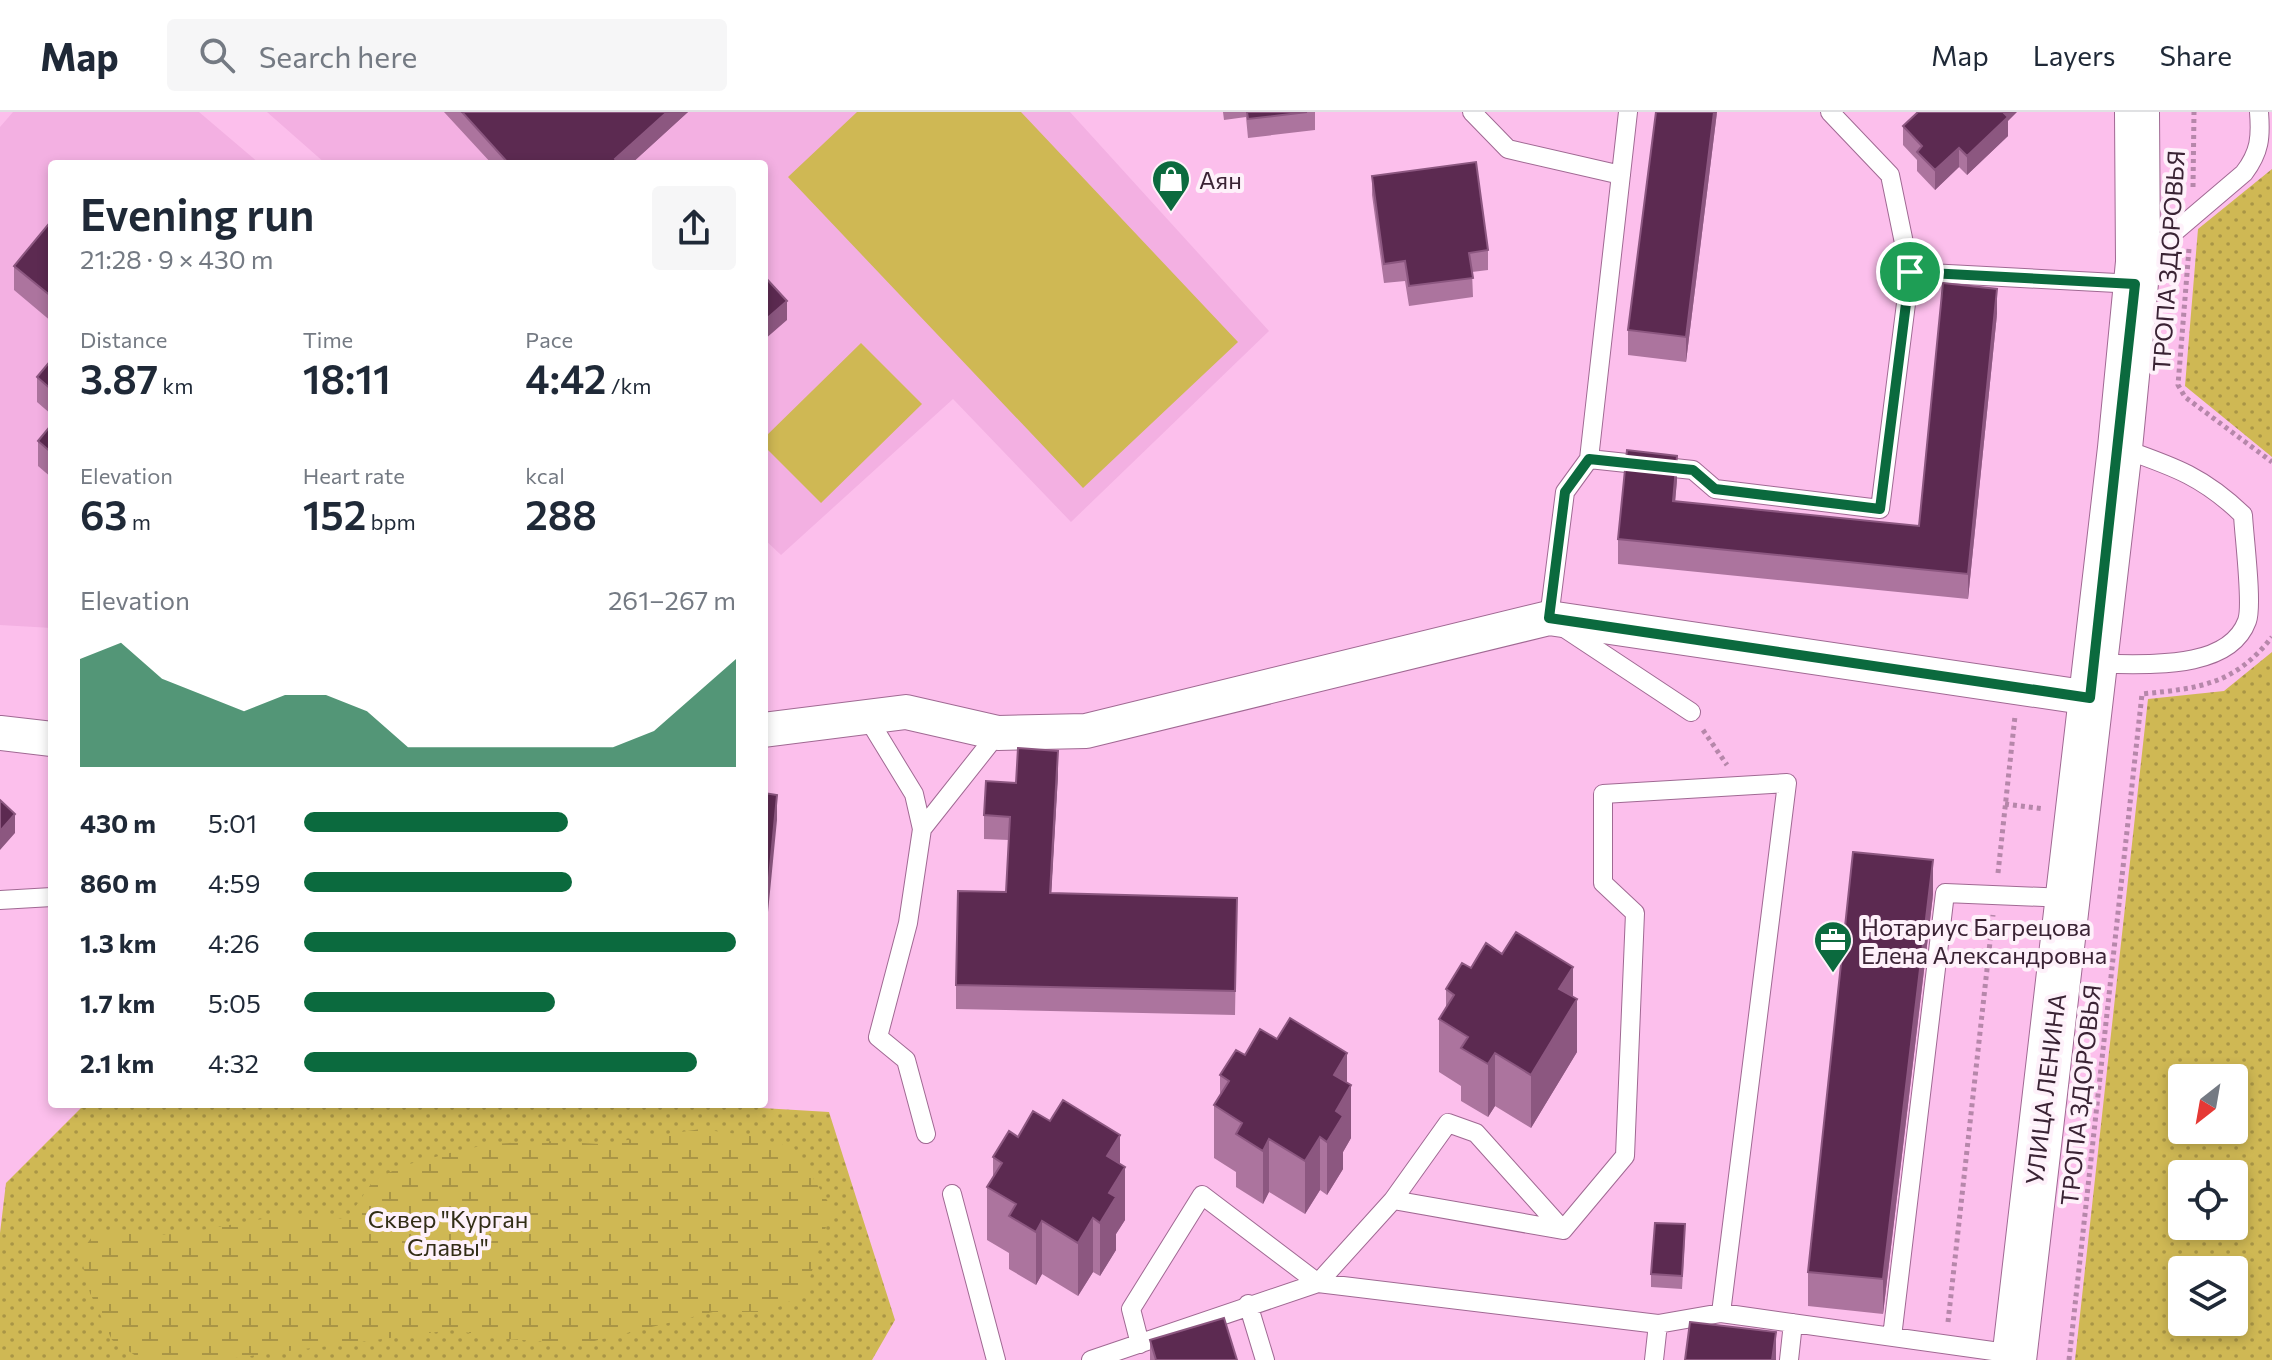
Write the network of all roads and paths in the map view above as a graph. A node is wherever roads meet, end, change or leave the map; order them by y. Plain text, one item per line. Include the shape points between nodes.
1 (1472, 112) edge
2 (1628, 112) edge
3 (1830, 112) edge
4 (2137, 112) edge
5 (2194, 112) edge
6 (2259, 112) edge
7 (1621, 175) junction
8 (2193, 216) junction
9 (1910, 272) junction
10 (2137, 273) junction
11 (2120, 448) junction
12 (1589, 459) junction
13 (2272, 462) edge
14 (1549, 618) junction
15 (2272, 637) edge
16 (2092, 681) junction
17 (2017, 687) junction
18 (1691, 712) joint
19 (867, 717) junction
20 (768, 729) edge
21 (0, 733) edge
22 (998, 733) junction
23 (48, 739) edge
24 (1741, 785) junction
25 (922, 829) junction
26 (1996, 895) junction
27 (48, 897) edge
28 (2067, 898) junction
29 (0, 900) edge
30 (926, 1134) dead end
31 (952, 1194) dead end
32 (1393, 1200) junction
33 (1563, 1230) junction
34 (1318, 1283) junction
35 (1248, 1304) junction
36 (1721, 1313) junction
37 (1793, 1323) junction
38 (1658, 1324) junction
39 (1892, 1337) junction
40 (1140, 1344) junction
41 (1946, 1345) junction
42 (2014, 1357) edge
43 (1100, 1359) edge
44 (996, 1360) edge
45 (1265, 1360) edge
46 (1654, 1360) edge
47 (1789, 1360) edge
48 (2069, 1360) edge

1 - 7 lane via 1508,149
2 - 7 lane
3 - 9 lane via 1890,175
4 - 10 street, УЛИЦА ЛЕНИНА
5 - 8 path, ТРОПА ЗДОРОВЬЯ
6 - 8 lane via 2256,158
7 - 12 lane
8 - 10 lane
8 - 13 path, ТРОПА ЗДОРОВЬЯ via 2178,385 2185,397
9 - 10 lane
9 - 12 lane via 1880,509 1715,489 1693,470
10 - 11 street, УЛИЦА ЛЕНИНА
11 - 16 street, УЛИЦА ЛЕНИНА
11 - 16 lane via 2213,486 2243,515 2249,619 2236,639 2200,661
12 - 14 lane via 1565,492
14 - 17 street
14 - 18 lane
14 - 22 street via 1086,731
15 - 48 path, ТРОПА ЗДОРОВЬЯ via 2236,674 2215,683 2142,694
16 - 17 street
16 - 28 street, УЛИЦА ЛЕНИНА
17 - 26 path
18 - 24 path
19 - 20 street
19 - 22 street via 906,712
19 - 25 lane via 914,794
21 - 23 street
22 - 25 lane
24 - 33 lane via 1603,794 1603,883 1635,913 1625,1156
24 - 36 lane via 1787,783
25 - 30 lane via 908,923 878,1037 906,1060
26 - 28 lane
26 - 39 lane via 1945,893
26 - 41 path
27 - 29 lane
28 - 42 street, УЛИЦА ЛЕНИНА
31 - 44 lane
32 - 33 lane
32 - 33 lane via 1448,1123 1476,1133
32 - 34 lane
34 - 35 lane
34 - 38 lane
34 - 40 lane via 1202,1195 1131,1309
35 - 40 lane
35 - 45 lane
36 - 37 lane
36 - 38 lane
37 - 39 lane
37 - 47 lane
38 - 46 lane
39 - 41 lane
40 - 43 lane
41 - 42 lane

